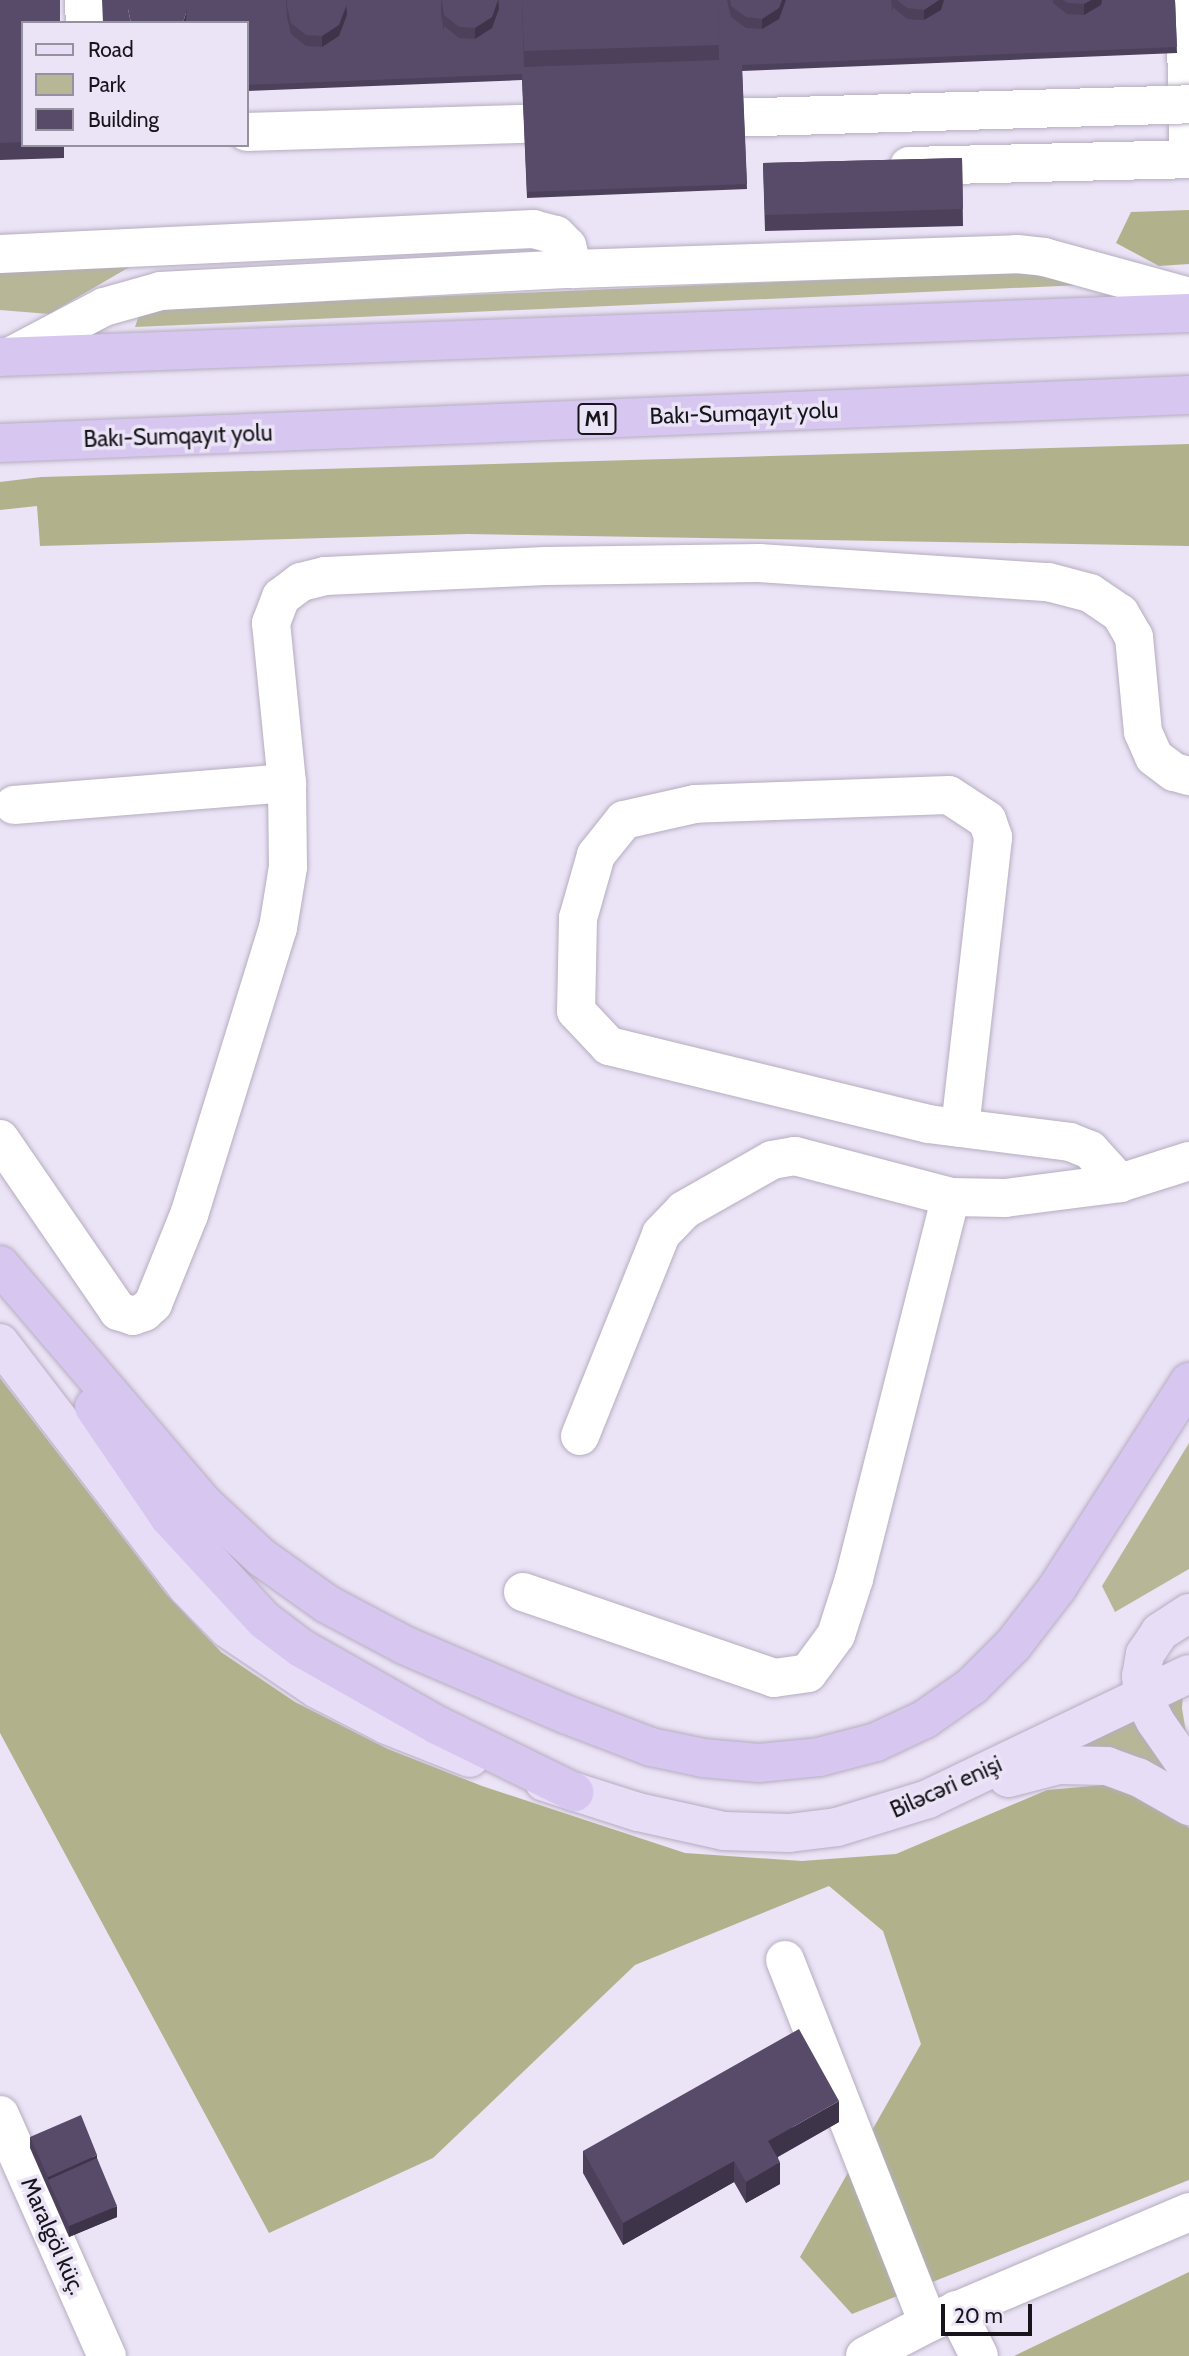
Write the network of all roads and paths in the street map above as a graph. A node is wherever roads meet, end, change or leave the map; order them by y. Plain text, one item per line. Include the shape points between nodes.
1 (84, 0) edge
2 (1185, 0) edge
3 (85, 21) edge
4 (1189, 104) edge
5 (662, 120) edge
6 (607, 121) edge
7 (248, 132) edge
8 (1189, 159) edge
9 (873, 166) edge
10 (0, 254) edge
11 (573, 269) junction
12 (1189, 297) edge
13 (1189, 313) edge
14 (4, 356) edge
15 (1189, 395) edge
16 (2, 443) edge
17 (1189, 776) edge
18 (288, 783) junction
19 (14, 805) dead end
20 (960, 1128) junction
21 (0, 1139) edge
22 (1189, 1161) edge
23 (1120, 1183) junction
24 (951, 1197) junction
25 (0, 1267) edge
26 (0, 1342) edge
27 (1189, 1382) edge
28 (580, 1436) dead end
29 (523, 1592) dead end
30 (1189, 1613) edge
31 (1189, 1674) edge
32 (1143, 1697) junction
33 (1189, 1770) edge
34 (574, 1792) junction
35 (928, 1799) junction
36 (1189, 1805) edge
37 (785, 1960) dead end
38 (0, 2115) edge
39 (1189, 2212) edge
40 (942, 2317) junction
41 (107, 2356) edge
42 (865, 2356) edge
43 (979, 2356) edge

1 - 3 street
2 - 8 street
4 - 5 street, bridge
6 - 7 street, bridge
8 - 9 street
10 - 11 street via 533,229 555,235 567,246
11 - 12 street via 1017,254 1044,257
11 - 14 street via 161,290 104,307
13 - 14 highway
15 - 16 highway, Bakı-Sumqayıt yolu / M1
17 - 18 street via 1154,757 1143,732 1134,637 1120,613 1090,593 1048,582 760,563 532,566 325,576 301,582 281,597 271,623
18 - 19 street
18 - 21 street via 288,867 278,928 190,1215 153,1304 144,1312 133,1316 118,1311
20 - 20 street via 609,1046 576,1011 578,918 596,855 624,820 695,804 949,794 987,820 993,837
20 - 23 street via 1070,1142 1090,1150
22 - 23 street
23 - 24 street via 1005,1198
24 - 28 street via 794,1156 772,1160 684,1210 661,1234
24 - 29 street via 854,1579 836,1635 808,1673 774,1678
25 - 27 highway via 204,1504 261,1557 327,1604 404,1645 565,1714 651,1747 704,1758 771,1762 819,1757 876,1742 925,1718 972,1686 1013,1645 1057,1588
25 - 34 highway via 169,1517 264,1619 301,1648 412,1712
26 - 34 main road, Biləcəri enişi via 188,1588 228,1629 317,1689 387,1725
30 - 32 main road via 1160,1632 1145,1654
31 - 32 main road, Biləcəri enişi
32 - 33 main road
32 - 35 main road, Biləcəri enişi
34 - 35 main road, Biləcəri enişi via 724,1831 789,1833 837,1827
35 - 36 main road via 1059,1765 1095,1766 1138,1777
37 - 40 street
38 - 41 street, Maralgöl küç.
39 - 40 street
40 - 42 street
40 - 43 street

